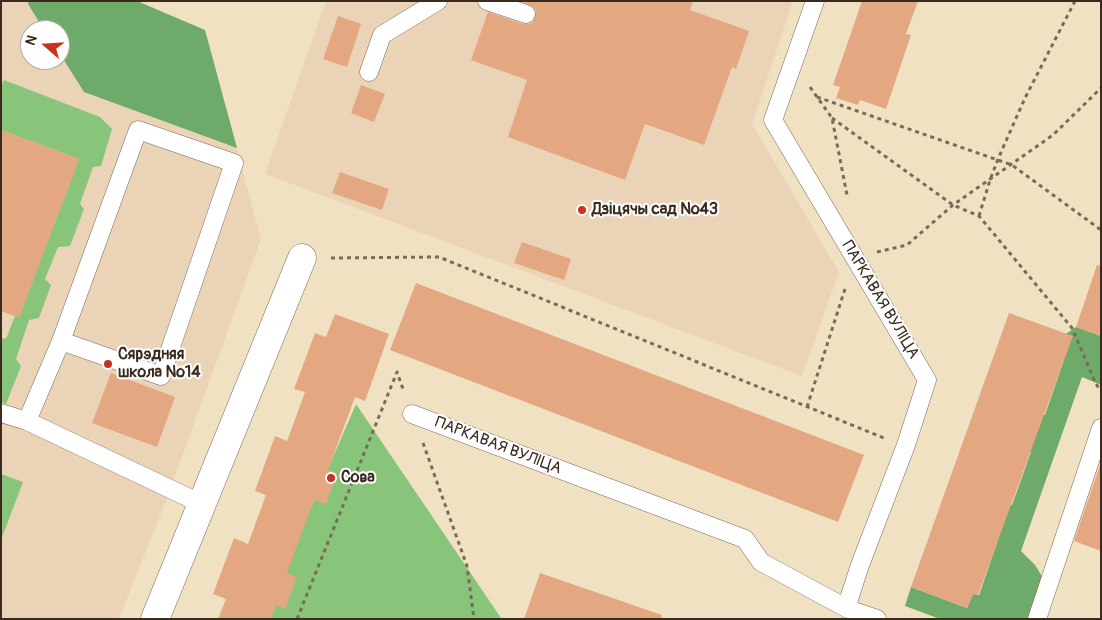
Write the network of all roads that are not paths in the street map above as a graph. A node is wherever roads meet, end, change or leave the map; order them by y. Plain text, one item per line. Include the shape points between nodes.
1 (438, 1) edge
2 (487, 1) edge
3 (815, 1) edge
4 (526, 14) dead end
5 (369, 72) dead end
6 (302, 258) road end
7 (60, 341) junction
8 (1, 413) edge
9 (412, 414) road end
10 (27, 422) junction
11 (1101, 428) edge
12 (202, 504) junction
13 (848, 610) junction
14 (155, 619) edge
15 (877, 619) edge
16 (1037, 619) edge

1 - 5 lane via 382,35
2 - 4 lane
3 - 13 lane, ПАРКАВАЯ ВУЛІЦА via 773,120 927,380 860,565
6 - 12 street
7 - 7 lane via 138,130 234,163 160,376
7 - 10 lane
8 - 10 lane
9 - 13 lane, ПАРКАВАЯ ВУЛІЦА via 745,539 761,562
10 - 12 lane
11 - 16 lane
12 - 14 street
13 - 15 lane, ПАРКАВАЯ ВУЛІЦА

